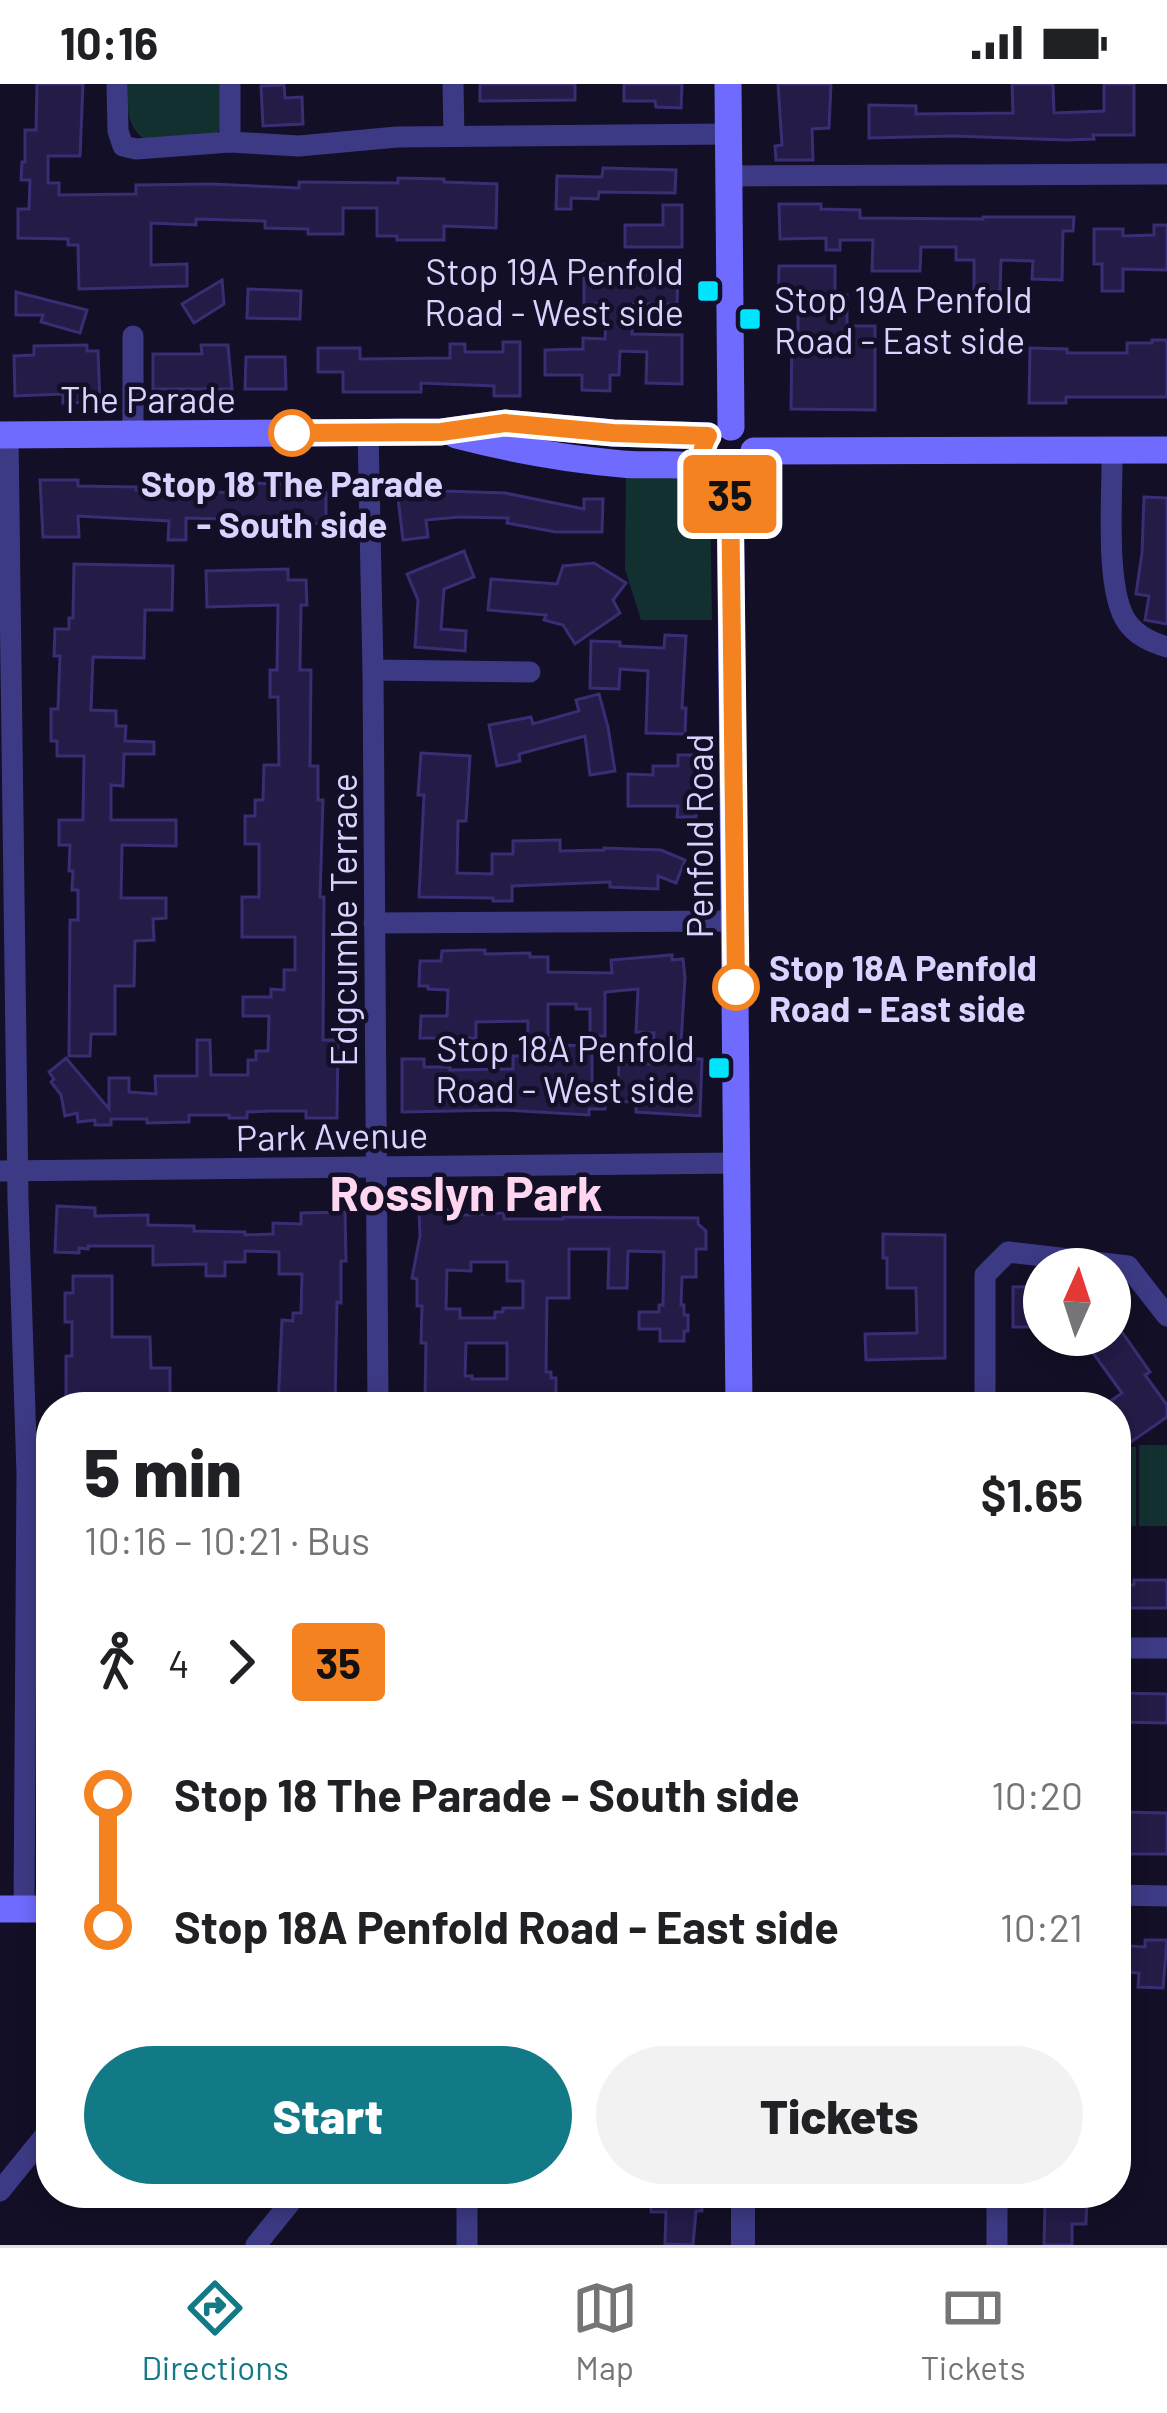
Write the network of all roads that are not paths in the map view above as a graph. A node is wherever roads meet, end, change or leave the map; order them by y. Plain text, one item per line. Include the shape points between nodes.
1 (117, 84) edge
2 (230, 84) edge
3 (453, 84) edge
4 (728, 84) edge
5 (729, 134) junction
6 (454, 136) junction
7 (230, 142) junction
8 (1167, 174) edge
9 (730, 176) junction
10 (133, 336) dead end
11 (368, 432) junction
12 (441, 432) junction
13 (720, 432) junction
14 (4, 435) edge
15 (134, 435) junction
16 (1112, 450) junction
17 (1167, 450) edge
18 (754, 451) junction
19 (717, 475) junction
20 (1167, 647) edge
21 (374, 670) junction
22 (530, 672) dead end
23 (735, 921) junction
24 (374, 923) junction
25 (737, 1163) junction
26 (376, 1168) junction
27 (9, 1171) edge
28 (1167, 1316) edge
29 (378, 1392) edge
30 (739, 1392) edge
31 (985, 1392) edge
32 (27, 1474) junction
33 (36, 1474) edge
34 (1131, 1648) edge
35 (1167, 1648) edge
36 (1131, 1895) edge
37 (1167, 1896) edge
38 (25, 1909) edge
39 (36, 2147) edge
40 (0, 2191) edge
41 (286, 2208) edge
42 (467, 2208) edge
43 (743, 2208) edge
44 (997, 2208) edge
45 (256, 2245) edge
46 (467, 2245) edge
47 (743, 2245) edge
48 (997, 2245) edge

1 - 7 street via 123,146
2 - 7 street
3 - 6 street
4 - 5 main road
5 - 6 street
5 - 9 main road
6 - 7 street
8 - 9 street
9 - 13 main road
10 - 15 street
11 - 12 main road, The Parade
11 - 15 main road, The Parade
11 - 21 street, Edgcumbe Terrace
12 - 13 main road, The Parade via 505,423
12 - 19 main road, The Parade via 625,464 688,464
13 - 18 main road via 747,435
13 - 19 main road via 701,452
14 - 15 main road, The Parade
14 - 27 street
16 - 17 main road
16 - 18 main road
16 - 20 street via 1118,605 1142,637
18 - 19 main road via 745,474
19 - 23 main road, Penfold Road
21 - 22 street
21 - 24 street, Edgcumbe Terrace
23 - 24 street
23 - 25 main road, Penfold Road
24 - 26 street, Edgcumbe Terrace
25 - 26 street, Park Avenue
25 - 30 main road, Penfold Road
26 - 27 street, Park Avenue
26 - 29 street, Edgcumbe Terrace
27 - 32 street
28 - 31 street via 1128,1266 1008,1252 985,1275
32 - 33 street
32 - 38 street
34 - 35 street
36 - 37 street
39 - 40 street
41 - 45 street
42 - 46 street
43 - 47 street
44 - 48 street

